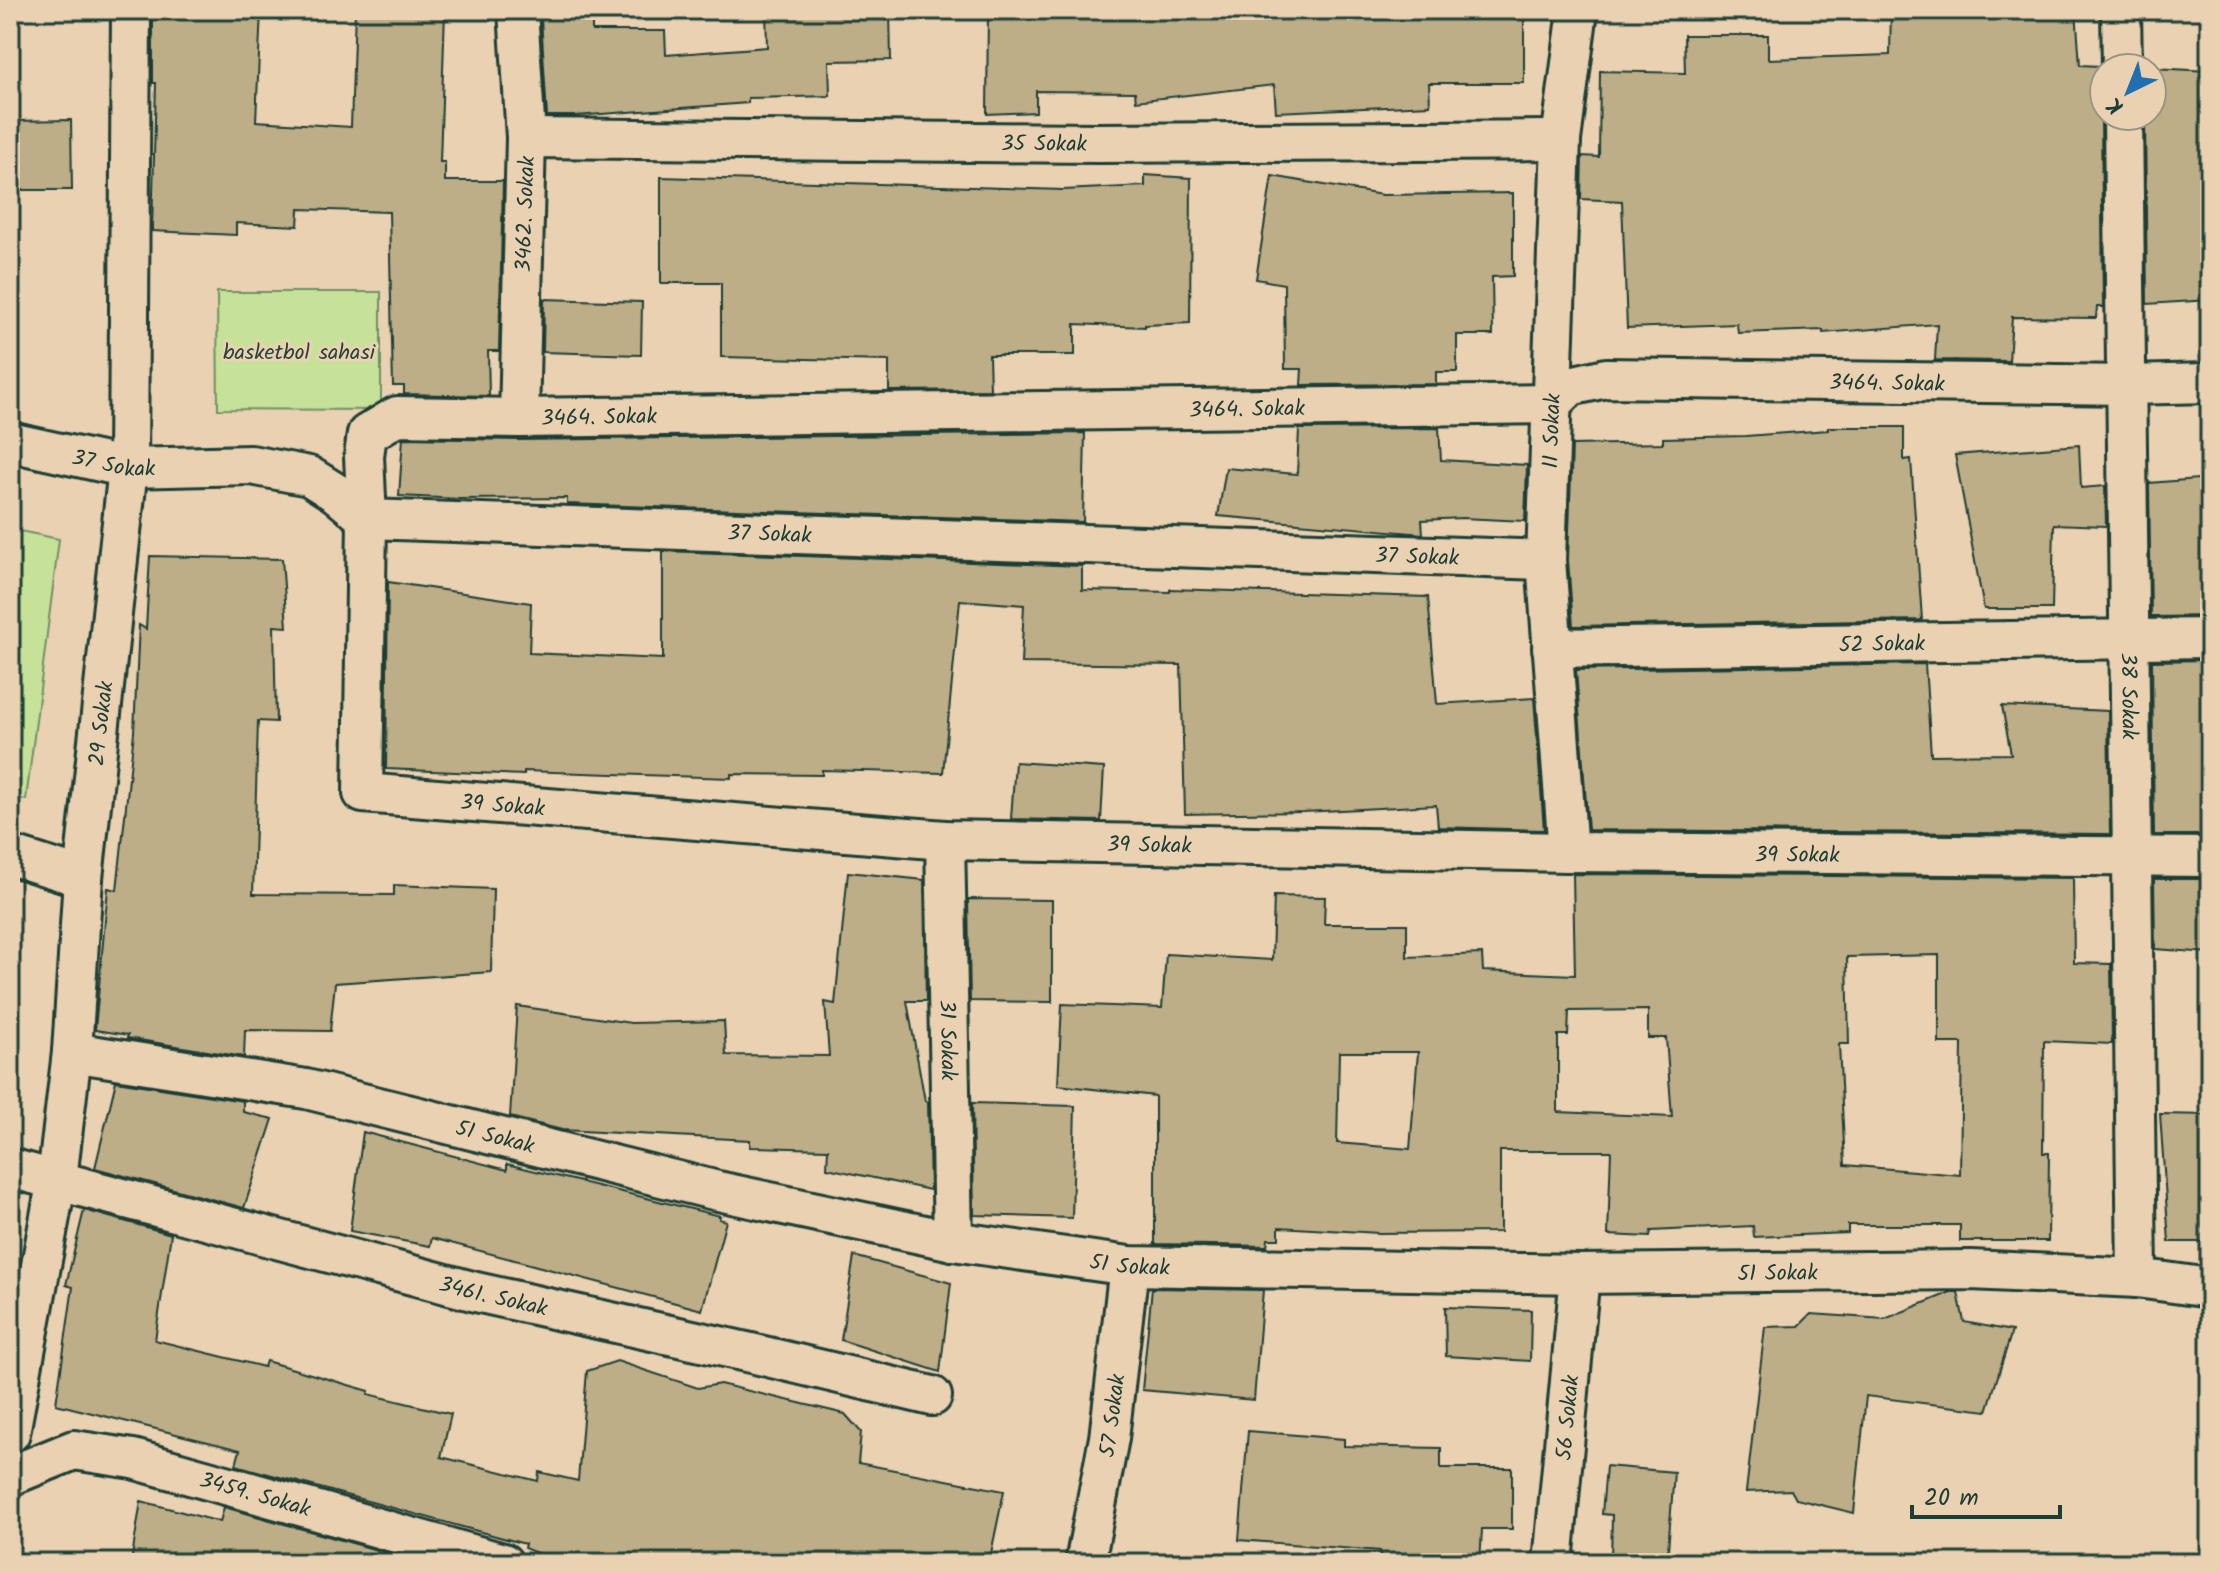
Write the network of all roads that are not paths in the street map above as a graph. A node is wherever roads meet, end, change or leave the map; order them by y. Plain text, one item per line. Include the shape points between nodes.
1 (131, 10) edge
2 (518, 10) edge
3 (1578, 10) edge
4 (2121, 10) edge
5 (2122, 52) edge
6 (2123, 132) edge
7 (526, 138) junction
8 (1561, 140) junction
9 (2210, 383) edge
10 (2127, 385) junction
11 (1552, 404) junction
12 (519, 418) junction
13 (10, 442) edge
14 (128, 468) junction
15 (367, 519) junction
16 (1546, 560) junction
17 (2210, 638) edge
18 (2130, 639) junction
19 (1552, 648) junction
20 (945, 840) junction
21 (1568, 852) junction
22 (10, 855) edge
23 (2130, 856) junction
24 (2210, 857) edge
25 (83, 878) junction
26 (72, 1052) junction
27 (10, 1168) edge
28 (57, 1179) junction
29 (953, 1241) junction
30 (1129, 1266) junction
31 (1580, 1274) junction
32 (2137, 1278) junction
33 (2210, 1288) edge
34 (932, 1396) dead end
35 (10, 1433) edge
36 (10, 1476) edge
37 (503, 1563) edge
38 (1085, 1563) edge
39 (1553, 1563) edge

1 - 14 street, 29 Sokak
2 - 7 street, 3462. Sokak
3 - 8 street, 11 Sokak
4 - 5 street
6 - 10 street, 38 Sokak
7 - 8 street, 35 Sokak
7 - 12 street, 3462. Sokak
8 - 11 street, 11 Sokak
9 - 10 street, 3464. Sokak
10 - 11 street, 3464. Sokak via 1606,378 1570,386
10 - 18 street, 38 Sokak
11 - 12 street, 3464. Sokak
11 - 16 street, 11 Sokak
12 - 15 street, 3464. Sokak via 397,416 367,434
13 - 14 street, 37 Sokak
14 - 15 street, 37 Sokak via 251,465 309,476
14 - 25 street, 29 Sokak
15 - 16 street, 37 Sokak
15 - 20 street, 39 Sokak via 363,793
16 - 19 street, 11 Sokak
17 - 18 street, 52 Sokak
18 - 19 street, 52 Sokak
18 - 23 street, 38 Sokak
19 - 21 street, 11 Sokak
20 - 21 street, 39 Sokak
20 - 29 street, 31 Sokak
21 - 23 street, 39 Sokak
22 - 25 street
23 - 24 street, 39 Sokak
23 - 32 street, 38 Sokak
25 - 26 street, 29 Sokak
26 - 28 street, 29 Sokak
26 - 29 street, 51 Sokak via 306,1089 718,1191
27 - 28 street, 3461. Sokak
28 - 34 street, 3461. Sokak via 476,1292
28 - 35 street, 29 Sokak
29 - 30 street, 51 Sokak
30 - 31 street, 51 Sokak
30 - 38 street, 57 Sokak via 1109,1438
31 - 32 street, 51 Sokak via 1971,1270
31 - 39 street, 56 Sokak
32 - 33 street, 51 Sokak
36 - 37 street, 3459. Sokak via 74,1450 133,1459

